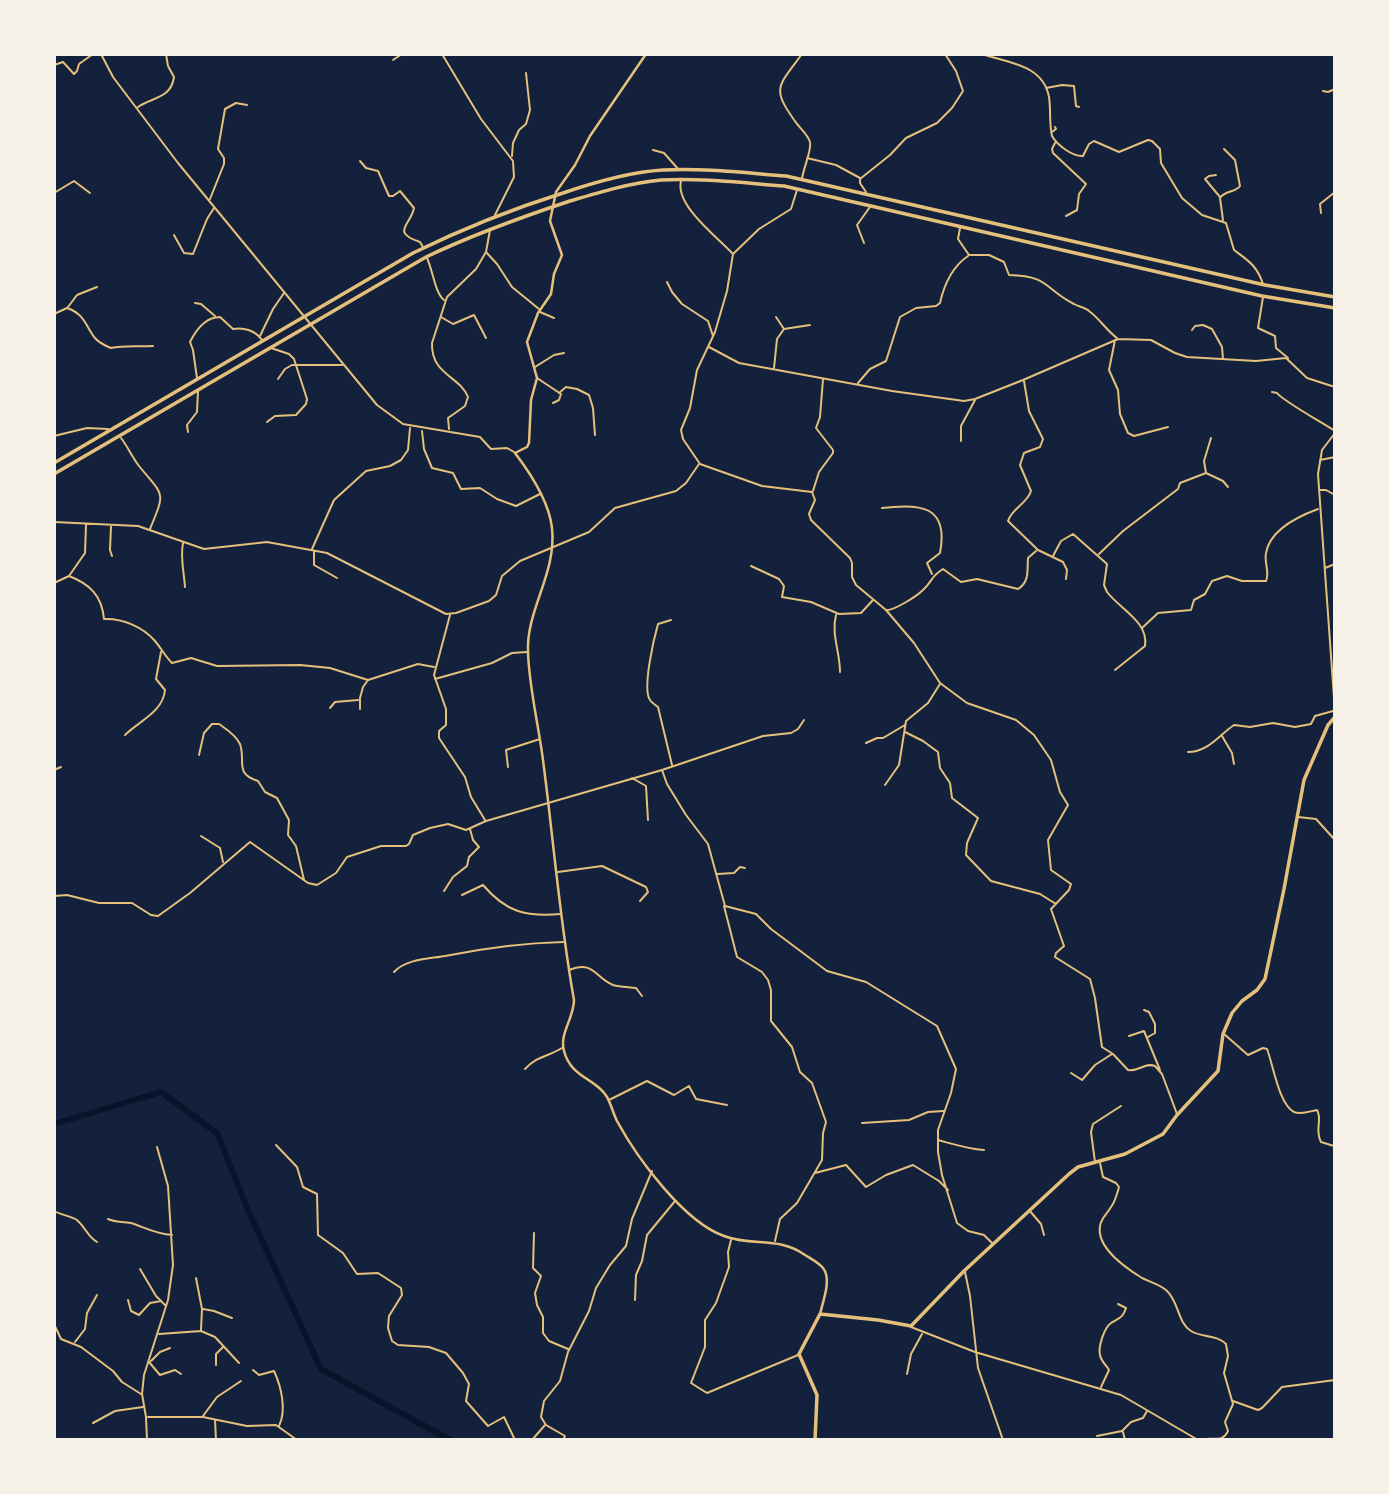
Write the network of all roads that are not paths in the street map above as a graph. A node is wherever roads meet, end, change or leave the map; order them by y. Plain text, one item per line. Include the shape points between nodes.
1 (93, 54) edge
2 (102, 54) edge
3 (166, 54) edge
4 (402, 54) edge
5 (442, 54) edge
6 (646, 54) edge
7 (802, 54) edge
8 (945, 54) edge
9 (982, 54) edge
10 (393, 60) dead end
11 (54, 65) edge
12 (526, 73) dead end
13 (1045, 88) junction
14 (1335, 89) edge
15 (1323, 91) dead end
16 (247, 105) dead end
17 (137, 107) junction
18 (1079, 107) dead end
19 (1055, 127) dead end
20 (1051, 132) junction
21 (1056, 142) junction
22 (1224, 149) dead end
23 (653, 150) dead end
24 (511, 157) junction
25 (807, 158) junction
26 (360, 161) dead end
27 (679, 170) junction
28 (1216, 175) dead end
29 (860, 179) junction
30 (802, 180) junction
31 (681, 181) junction
32 (797, 189) junction
33 (1335, 192) edge
34 (90, 193) dead end
35 (54, 194) edge
36 (554, 195) junction
37 (870, 195) junction
38 (1220, 198) junction
39 (209, 200) junction
40 (871, 206) junction
41 (215, 207) junction
42 (552, 207) junction
43 (1321, 213) dead end
44 (1066, 216) dead end
45 (494, 218) junction
46 (1223, 221) junction
47 (960, 227) junction
48 (490, 230) junction
49 (174, 235) dead end
50 (864, 243) dead end
51 (423, 248) junction
52 (485, 252) junction
53 (733, 254) junction
54 (969, 255) junction
55 (426, 257) junction
56 (667, 282) dead end
57 (1263, 285) junction
58 (97, 287) dead end
59 (284, 292) junction
60 (1263, 296) junction
61 (1335, 297) edge
62 (445, 301) junction
63 (195, 303) dead end
64 (67, 307) junction
65 (1335, 307) edge
66 (539, 311) junction
67 (54, 314) edge
68 (216, 316) junction
69 (440, 316) junction
70 (304, 317) junction
71 (776, 317) dead end
72 (554, 318) dead end
73 (309, 324) junction
74 (810, 324) dead end
75 (784, 329) junction
76 (1192, 330) dead end
77 (713, 337) junction
78 (486, 338) dead end
79 (261, 339) junction
80 (1117, 339) junction
81 (153, 346) dead end
82 (708, 346) junction
83 (270, 347) junction
84 (564, 353) dead end
85 (1223, 359) junction
86 (1289, 359) junction
87 (296, 365) junction
88 (343, 365) junction
89 (534, 368) junction
90 (774, 369) junction
91 (537, 377) junction
92 (823, 378) junction
93 (197, 379) junction
94 (278, 379) dead end
95 (1023, 380) junction
96 (857, 384) junction
97 (1335, 387) edge
98 (198, 390) junction
99 (1272, 392) dead end
100 (559, 393) junction
101 (975, 399) junction
102 (553, 403) dead end
103 (267, 422) dead end
104 (410, 426) junction
105 (1168, 427) dead end
106 (422, 429) junction
107 (111, 430) junction
108 (449, 430) junction
109 (187, 432) dead end
110 (1335, 432) edge
111 (595, 435) dead end
112 (54, 436) edge
113 (119, 436) junction
114 (1210, 438) dead end
115 (961, 441) dead end
116 (515, 453) junction
117 (1335, 457) edge
118 (1319, 461) junction
119 (54, 463) edge
120 (700, 464) junction
121 (1206, 473) junction
122 (54, 474) edge
123 (1228, 487) dead end
124 (1319, 490) junction
125 (813, 492) junction
126 (541, 494) junction
127 (1335, 495) edge
128 (883, 508) dead end
129 (1319, 509) junction
130 (54, 522) edge
131 (86, 524) junction
132 (111, 525) junction
133 (150, 529) junction
134 (183, 542) junction
135 (552, 548) junction
136 (313, 550) junction
137 (1038, 550) junction
138 (1098, 554) junction
139 (112, 556) dead end
140 (1052, 556) junction
141 (1335, 564) edge
142 (751, 566) dead end
143 (1324, 568) junction
144 (933, 575) junction
145 (69, 576) junction
146 (337, 578) dead end
147 (1066, 579) dead end
148 (54, 583) edge
149 (185, 587) dead end
150 (873, 600) junction
151 (886, 610) junction
152 (450, 614) junction
153 (837, 614) junction
154 (671, 620) dead end
155 (1142, 628) junction
156 (161, 651) junction
157 (528, 652) junction
158 (435, 667) junction
159 (1115, 670) dead end
160 (840, 672) dead end
161 (434, 679) junction
162 (368, 680) junction
163 (940, 683) junction
164 (359, 700) junction
165 (330, 708) dead end
166 (360, 709) dead end
167 (1334, 713) edge
168 (804, 720) dead end
169 (906, 725) junction
170 (905, 732) junction
171 (125, 735) dead end
172 (1222, 735) junction
173 (541, 738) junction
174 (866, 743) dead end
175 (1188, 752) dead end
176 (199, 755) dead end
177 (1234, 764) dead end
178 (672, 766) junction
179 (61, 767) dead end
180 (508, 767) dead end
181 (662, 769) junction
182 (54, 770) edge
183 (631, 778) junction
184 (885, 785) dead end
185 (548, 802) junction
186 (1297, 817) junction
187 (648, 820) dead end
188 (486, 821) junction
189 (470, 828) junction
190 (201, 836) dead end
191 (1335, 840) edge
192 (223, 863) junction
193 (745, 868) dead end
194 (557, 873) junction
195 (716, 874) junction
196 (304, 880) junction
197 (444, 891) dead end
198 (54, 895) edge
199 (462, 895) dead end
200 (640, 901) dead end
201 (1056, 904) junction
202 (724, 905) junction
203 (562, 914) junction
204 (564, 942) junction
205 (568, 970) junction
206 (394, 972) dead end
207 (642, 996) dead end
208 (1144, 1010) dead end
209 (1223, 1034) junction
210 (1129, 1036) dead end
211 (1147, 1038) junction
212 (563, 1047) junction
213 (1113, 1054) junction
214 (525, 1069) dead end
215 (1071, 1073) dead end
216 (1162, 1074) junction
217 (608, 1100) junction
218 (727, 1105) dead end
219 (1121, 1107) dead end
220 (944, 1111) junction
221 (1177, 1115) junction
222 (862, 1123) dead end
223 (937, 1139) junction
224 (276, 1145) dead end
225 (157, 1147) dead end
226 (984, 1150) dead end
227 (1335, 1154) edge
228 (1097, 1163) junction
229 (652, 1171) junction
230 (814, 1173) junction
231 (948, 1190) junction
232 (676, 1200) junction
233 (1028, 1209) junction
234 (54, 1211) edge
235 (108, 1219) dead end
236 (534, 1233) dead end
237 (173, 1235) junction
238 (1044, 1235) dead end
239 (731, 1239) junction
240 (97, 1242) dead end
241 (775, 1242) junction
242 (992, 1244) junction
243 (140, 1269) dead end
244 (964, 1270) junction
245 (196, 1278) dead end
246 (97, 1295) dead end
247 (128, 1300) dead end
248 (635, 1300) dead end
249 (160, 1301) junction
250 (1118, 1304) dead end
251 (166, 1306) junction
252 (202, 1309) junction
253 (820, 1314) junction
254 (232, 1318) dead end
255 (54, 1324) edge
256 (911, 1326) junction
257 (201, 1331) junction
258 (923, 1333) junction
259 (158, 1334) junction
260 (74, 1343) junction
261 (223, 1346) junction
262 (170, 1348) dead end
263 (569, 1350) junction
264 (975, 1352) junction
265 (799, 1354) junction
266 (148, 1363) junction
267 (239, 1363) dead end
268 (216, 1365) dead end
269 (253, 1370) dead end
270 (181, 1374) dead end
271 (907, 1374) dead end
272 (1335, 1380) edge
273 (241, 1381) dead end
274 (1101, 1388) junction
275 (142, 1394) junction
276 (1232, 1400) junction
277 (144, 1407) junction
278 (1147, 1410) junction
279 (146, 1417) junction
280 (203, 1417) junction
281 (215, 1419) junction
282 (93, 1423) dead end
283 (546, 1425) junction
284 (279, 1426) junction
285 (1122, 1431) junction
286 (1097, 1436) dead end
287 (98, 1439) edge
288 (86, 1440) edge
289 (147, 1440) edge
290 (216, 1440) edge
291 (297, 1440) edge
292 (515, 1440) edge
293 (532, 1440) edge
294 (563, 1440) edge
295 (815, 1440) edge
296 (1003, 1440) edge
297 (1125, 1440) edge
298 (1200, 1440) edge

1 - 11 street via 74,74 63,62
2 - 17 street
3 - 17 street via 174,77 172,86 158,99
4 - 10 street
5 - 24 street via 481,119
6 - 36 street
7 - 25 street via 779,91 810,140
8 - 29 street via 964,88 952,108 933,126 906,138
9 - 13 street via 1028,68
12 - 24 street via 530,110
13 - 18 street via 1074,86
13 - 20 street
14 - 15 street
16 - 39 street via 236,103 225,109 218,149 224,164
17 - 39 street
19 - 20 street
20 - 21 street
21 - 44 street via 1053,153 1086,184 1077,210
21 - 46 street via 1081,157 1091,142 1119,152 1152,141 1160,149 1161,163 1181,198 1202,215
22 - 38 street via 1235,160 1240,186
23 - 27 street via 664,153
24 - 45 street via 514,177
25 - 29 street via 836,164
25 - 30 street
26 - 51 street via 378,171 389,196 400,191 414,208 404,232
27 - 30 main road
27 - 36 main road via 600,181
28 - 38 street via 1205,179
29 - 37 street
30 - 37 main road
31 - 32 main road
31 - 42 main road via 660,180 603,191
31 - 53 street via 679,190 686,206
32 - 40 main road
32 - 53 street via 791,209 762,227
33 - 43 street via 1320,204
34 - 35 street via 74,181
36 - 42 street
36 - 45 main road
37 - 57 main road
38 - 46 street
39 - 41 street
40 - 47 main road
40 - 50 street via 857,225
41 - 49 street via 193,254 184,253
41 - 59 street
42 - 48 main road
42 - 66 street via 551,224 562,255 551,294
45 - 51 main road
46 - 57 street via 1234,250 1254,263
47 - 54 street via 958,239
47 - 60 main road
48 - 52 street
48 - 55 main road
51 - 70 main road
52 - 62 street via 473,273
52 - 66 street via 512,287
53 - 77 street
54 - 80 street via 989,255 1004,262 1009,275 1046,283 1071,303 1089,310
54 - 96 street via 954,269 940,303 900,317 886,361 870,369
55 - 62 street
55 - 73 main road
56 - 77 street via 682,304 708,321
57 - 61 main road
58 - 64 street via 76,295
59 - 70 street
59 - 79 street
60 - 65 main road
60 - 86 street via 1258,328 1275,336 1275,346
62 - 69 street
63 - 68 street
64 - 67 street
64 - 81 street via 109,348
66 - 72 street
66 - 89 street via 527,342
68 - 79 street via 233,329 243,327
68 - 93 street via 198,327 190,342
69 - 78 street via 453,324 474,315
69 - 108 street via 432,351 442,372 468,397 448,418
70 - 73 street
70 - 79 main road
71 - 75 street
73 - 83 main road
73 - 88 street
74 - 75 street
75 - 90 street via 777,340
76 - 85 street via 1203,325 1212,329
77 - 82 street
79 - 93 main road
80 - 85 street via 1151,340 1181,356
80 - 95 street
80 - 105 street via 1109,370 1128,433 1134,436
82 - 90 street via 739,363
82 - 120 street via 681,430
83 - 87 street via 289,354
83 - 98 main road
84 - 89 street
85 - 86 street
86 - 97 street via 1307,378
87 - 88 street
87 - 94 street via 285,369
87 - 103 street via 306,404 296,415 275,416
88 - 104 street via 379,407
89 - 91 street
90 - 92 street
91 - 100 street
91 - 116 street via 529,445
92 - 96 street
92 - 125 street via 816,428 833,453 819,472
93 - 107 main road
95 - 101 street
95 - 137 street via 1029,411 1043,439 1040,447 1024,453 1020,466 1031,491 1008,521
96 - 101 street
98 - 109 street via 197,412
98 - 113 main road
99 - 110 street
100 - 102 street via 559,400
100 - 111 street via 566,387 589,395
101 - 115 street via 961,426
104 - 106 street
104 - 136 street via 406,455 397,464 366,471 334,500
106 - 108 street
106 - 126 street via 432,468 453,473 461,489 480,488 516,506
107 - 112 street via 86,428
107 - 113 street
107 - 119 main road
108 - 116 street via 482,438 491,449 507,448
110 - 118 street
113 - 122 main road
113 - 133 street via 159,489 161,501
114 - 121 street
116 - 126 street
117 - 118 street
118 - 124 street
120 - 125 street via 762,486
120 - 135 street via 676,491 615,508 589,532
121 - 123 street
121 - 138 street via 1182,482
124 - 127 street
124 - 129 street
125 - 150 street via 811,520 850,558 853,581
126 - 135 street via 552,527
128 - 144 street via 922,508 934,514 944,534 940,553 927,563
129 - 143 street
129 - 155 street via 1278,532 1266,550 1266,581 1230,576 1214,580 1205,594 1194,600 1191,610 1158,613
130 - 131 street
131 - 132 street
131 - 145 street via 87,549
132 - 133 street
132 - 139 street
133 - 134 street
134 - 136 street via 204,549 267,542
134 - 149 street
135 - 152 street via 526,557 505,573 492,599
135 - 157 street
136 - 146 street via 314,565
136 - 152 street via 331,554
137 - 140 street
137 - 144 street via 1028,558 1027,576 1018,589 978,579 961,582 945,568
138 - 140 street via 1073,534 1061,541
138 - 155 street via 1107,564 1107,592
140 - 147 street via 1065,565
141 - 143 street
142 - 153 street via 780,581 782,597 811,602
143 - 167 street
144 - 151 street via 921,592
145 - 148 street
145 - 156 street via 88,584 102,606 104,619 117,619 141,630
150 - 151 street
150 - 153 street via 861,613
151 - 163 street
152 - 158 street
153 - 160 street
154 - 178 street via 658,624 647,673 648,696 658,707
155 - 159 street via 1146,643
156 - 162 street via 175,664 191,658 217,666 300,665 330,668
156 - 171 street via 156,681 165,696 155,711
157 - 161 street
157 - 173 street
158 - 161 street
158 - 162 street via 418,664
161 - 188 street via 446,709 446,724 439,738
162 - 164 street
163 - 169 street via 929,703 908,718
163 - 201 street via 967,703 1023,724 1051,760 1068,804 1048,839 1051,870 1070,884
164 - 165 street via 335,702
164 - 166 street
167 - 172 street via 1315,716 1309,725 1237,725
167 - 186 main road via 1306,775
168 - 178 street via 791,733 763,736
169 - 170 street
169 - 174 street
170 - 184 street via 900,765
170 - 201 street via 938,752 952,798 978,818 967,843 970,861 991,881 1040,894
172 - 175 street via 1206,748
172 - 177 street
173 - 180 street via 506,750
173 - 185 street
176 - 196 street via 204,733 212,724 219,723 238,741 244,773 277,798 288,819 288,835 296,846
178 - 181 street
179 - 182 street
181 - 183 street
181 - 195 street via 686,815 708,844
183 - 185 street
183 - 187 street via 646,786
185 - 188 street
185 - 194 street
186 - 191 street via 1316,819
186 - 209 main road via 1265,979 1236,1007
188 - 189 street
189 - 196 street via 450,824 430,828 411,836 406,846 381,846 350,855 320,884 313,886
189 - 197 street via 479,847
190 - 192 street via 220,848
192 - 196 street via 250,842
192 - 198 street via 158,916 132,903
193 - 195 street
194 - 200 street via 602,866 646,887 648,892
194 - 203 street
195 - 202 street
199 - 203 street via 483,885 512,911
201 - 213 street via 1051,912 1064,946 1055,957 1090,978 1101,1045
202 - 220 street via 756,914 827,971 866,982 936,1026 956,1069
202 - 230 street via 737,957 768,980 771,1021 792,1047 800,1072 812,1083 826,1122 824,1158
203 - 204 street
204 - 205 street
204 - 206 street via 489,947 416,961
205 - 207 street via 587,966 610,983 636,988
205 - 212 street via 574,1005
208 - 211 street via 1155,1027
209 - 221 main road via 1217,1071
209 - 227 street via 1247,1055 1267,1049 1275,1083 1290,1109 1300,1113 1317,1110 1317,1133 1321,1142 1334,1146
210 - 211 street via 1142,1031
211 - 216 street
212 - 214 street via 548,1057 536,1058
212 - 217 street via 575,1071
213 - 215 street via 1095,1065 1085,1079
213 - 216 street via 1128,1070 1151,1064
216 - 221 street
217 - 218 street via 647,1081 674,1095 689,1086 696,1099
217 - 229 street via 617,1122
219 - 228 street via 1093,1124
220 - 222 street via 909,1120
220 - 223 street
221 - 228 main road via 1157,1138
223 - 226 street
223 - 231 street
224 - 292 street via 297,1167 303,1187 317,1194 321,1239 343,1253 357,1274 378,1273 401,1288 402,1295 389,1316 392,1341 446,1353 469,1384 467,1401 488,1426 504,1418
225 - 237 street via 168,1186
228 - 233 main road via 1074,1169
228 - 276 street via 1103,1177 1119,1187 1100,1222 1103,1241 1115,1258 1169,1293 1189,1330 1225,1342 1224,1373
229 - 232 street
229 - 263 street via 625,1246 596,1288
230 - 231 street via 846,1165 866,1187 913,1165
230 - 241 street via 797,1203 780,1219
231 - 242 street via 957,1223 984,1235
232 - 239 street via 705,1227
232 - 248 street via 647,1235 636,1275
233 - 238 street
233 - 242 main road
234 - 240 street via 75,1218
235 - 237 street
236 - 263 street via 533,1268 541,1276 535,1293 543,1333
237 - 251 street
239 - 241 street
239 - 265 street via 729,1267 705,1320 705,1347 691,1383 707,1393
241 - 253 street via 795,1248 824,1269 827,1279
242 - 244 main road
243 - 249 street
244 - 256 main road
244 - 264 street
245 - 252 street
246 - 260 street
247 - 249 street via 131,1311 139,1315 150,1303
249 - 251 street
250 - 274 street via 1126,1311 1108,1326 1102,1341 1100,1357 1109,1370
251 - 259 street
252 - 254 street
252 - 257 street
253 - 256 main road
253 - 265 main road
255 - 260 street via 61,1339
256 - 258 street
257 - 259 street
257 - 261 street
258 - 264 street
258 - 271 street via 911,1354
259 - 266 street
260 - 275 street
261 - 267 street
261 - 268 street via 216,1354
262 - 266 street
263 - 283 street via 559,1381 544,1401 541,1414
264 - 274 street
264 - 296 street
265 - 295 main road via 817,1395
266 - 270 street via 160,1375 175,1370
266 - 275 street
269 - 284 street via 259,1375 274,1371 280,1383
272 - 276 street via 1282,1387 1258,1410
273 - 280 street via 217,1397
274 - 278 street
275 - 277 street
276 - 298 street via 1226,1436
277 - 279 street
277 - 282 street via 115,1411
278 - 285 street via 1143,1418
278 - 298 street
279 - 280 street
279 - 289 street
280 - 281 street
281 - 284 street
281 - 290 street
283 - 293 street
283 - 294 street via 565,1436
284 - 291 street
285 - 286 street
285 - 297 street
287 - 288 street

